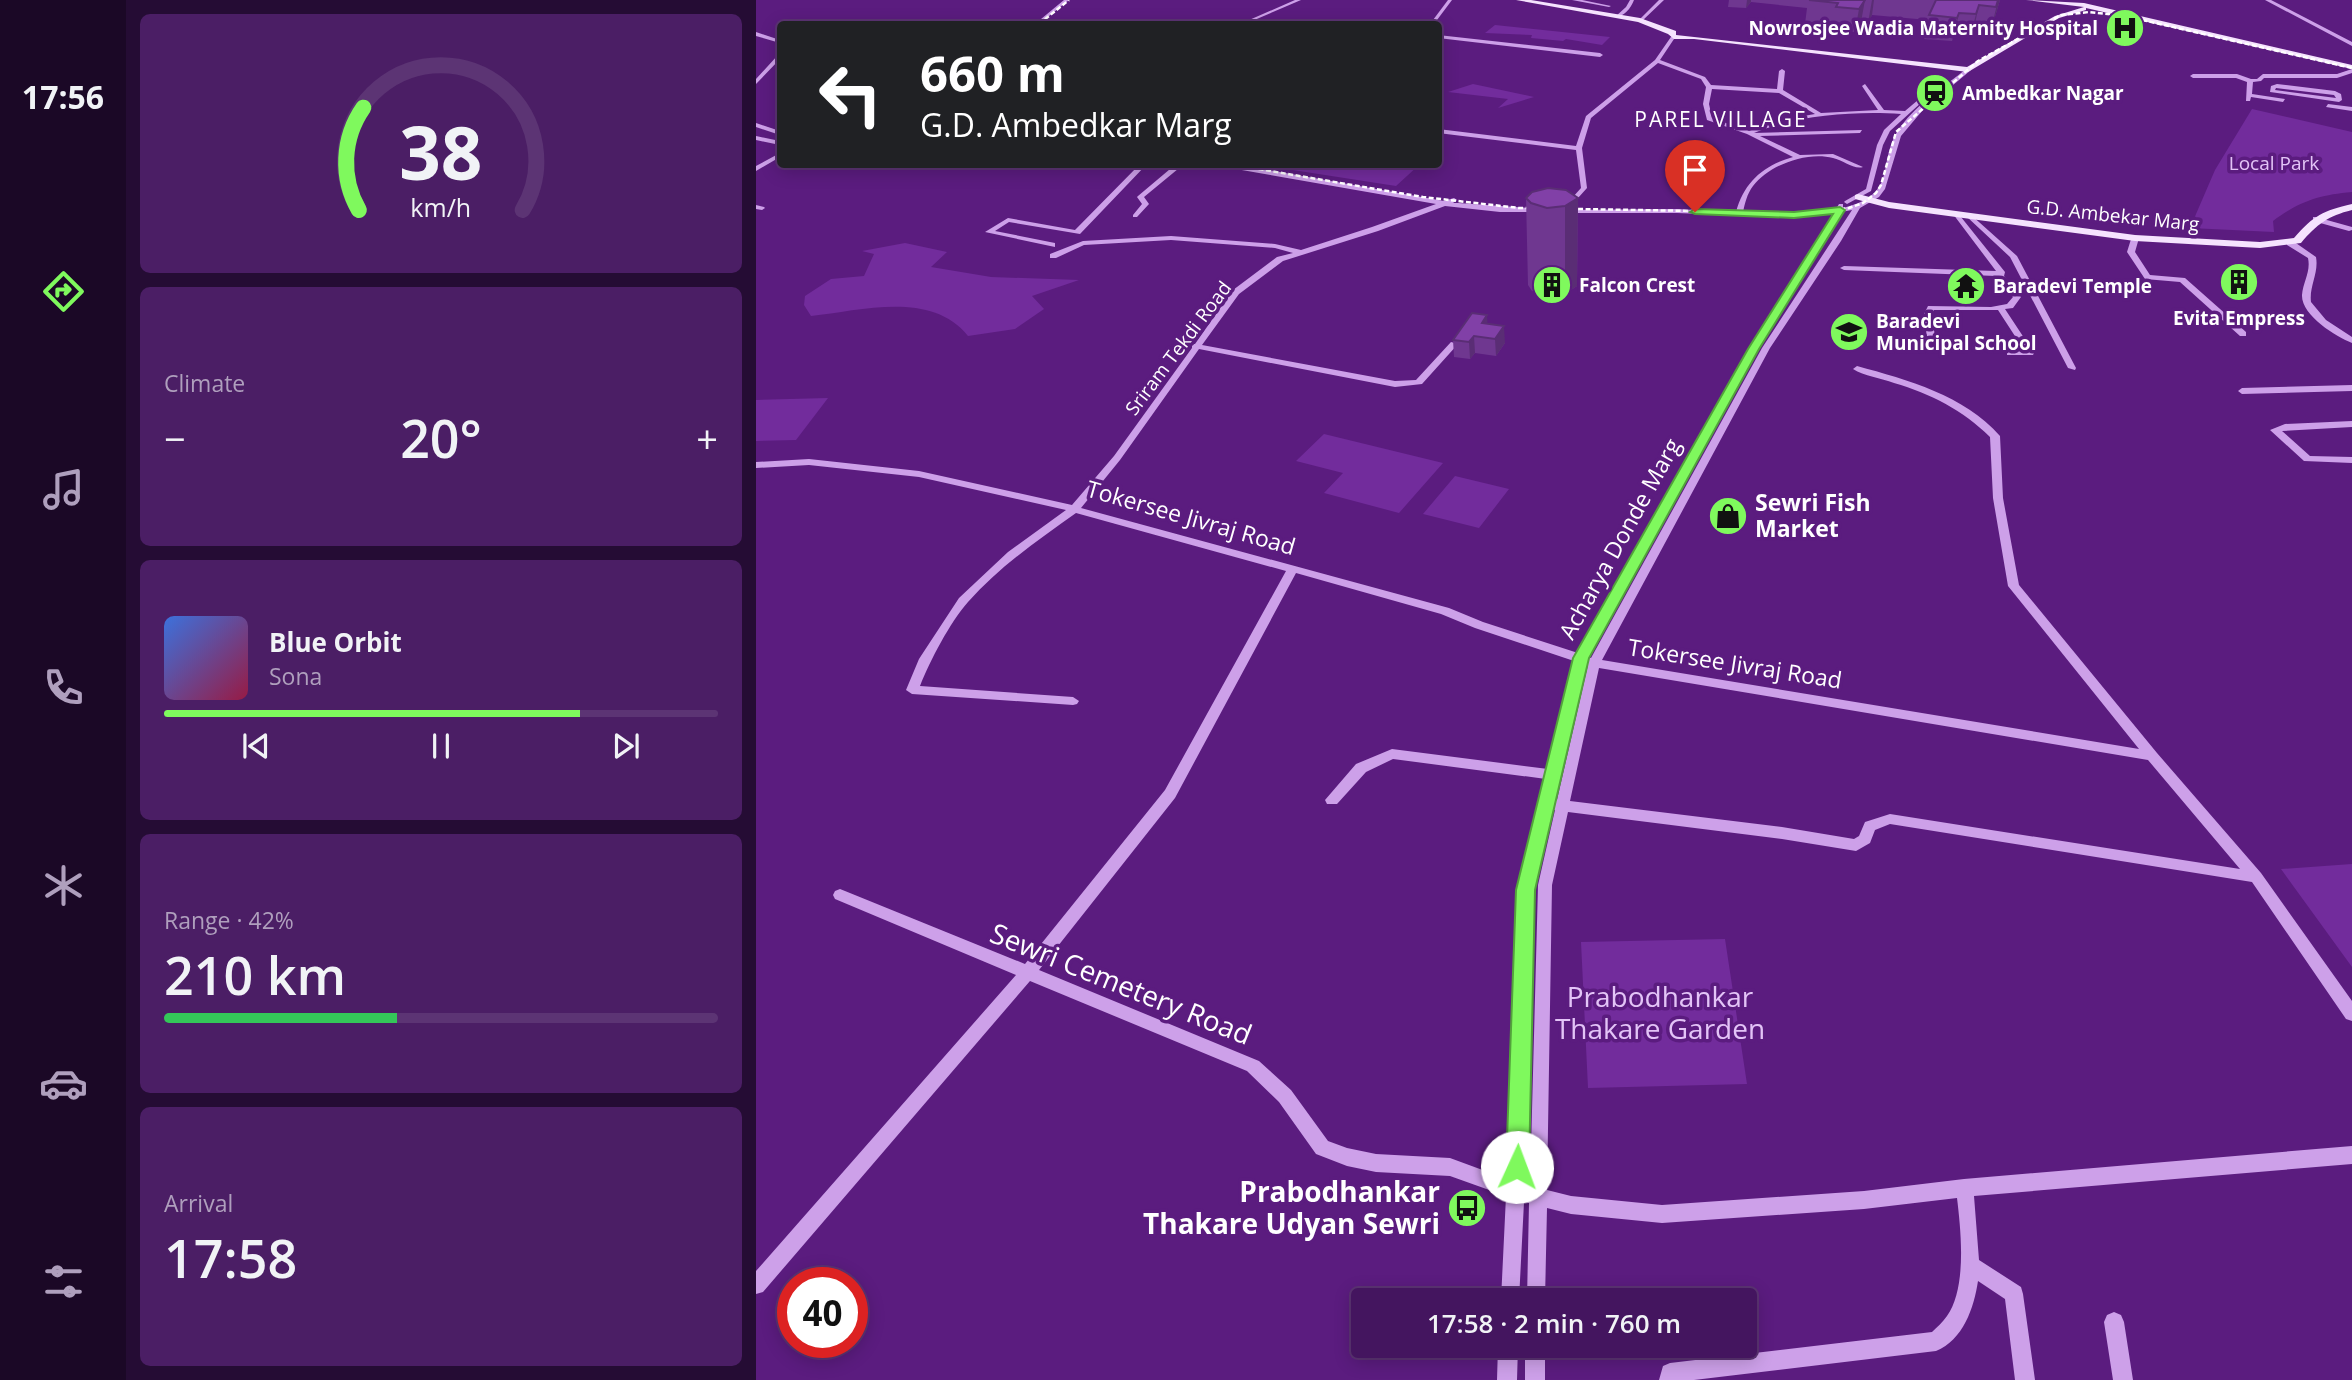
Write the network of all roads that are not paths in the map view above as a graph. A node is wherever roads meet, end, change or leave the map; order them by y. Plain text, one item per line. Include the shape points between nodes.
1 (1067, 0) edge
2 (1076, 0) edge
3 (1299, 0) edge
4 (1450, 0) edge
5 (1519, 0) edge
6 (1540, 0) edge
7 (1574, 0) edge
8 (1632, 0) edge
9 (1662, 0) edge
10 (2029, 0) edge
11 (2045, 0) edge
12 (2100, 0) edge
13 (2267, 0) edge
14 (1562, 5) junction
15 (1609, 6) dead end
16 (2082, 6) edge
17 (1619, 15) junction
18 (1642, 18) junction
19 (1041, 21) edge
20 (1051, 21) edge
21 (1249, 21) edge
22 (1434, 21) edge
23 (758, 33) edge
24 (777, 34) edge
25 (1678, 35) junction
26 (1442, 36) edge
27 (777, 41) edge
28 (2352, 44) edge
29 (1667, 47) junction
30 (1600, 55) dead end
31 (1657, 61) junction
32 (777, 63) edge
33 (1965, 68) junction
34 (1782, 71) dead end
35 (2351, 72) edge
36 (2193, 75) dead end
37 (769, 77) junction
38 (2251, 81) junction
39 (756, 82) edge
40 (1864, 86) dead end
41 (1709, 87) junction
42 (2329, 87) dead end
43 (756, 88) edge
44 (1935, 88) junction
45 (2341, 89) dead end
46 (1945, 90) junction
47 (1780, 91) junction
48 (2310, 94) junction
49 (1914, 106) junction
50 (1925, 108) junction
51 (2352, 109) edge
52 (1881, 110) junction
53 (1905, 113) junction
54 (1822, 116) junction
55 (756, 125) edge
56 (1442, 131) edge
57 (1860, 131) dead end
58 (777, 132) edge
59 (1750, 133) junction
60 (756, 138) edge
61 (777, 142) edge
62 (1579, 148) junction
63 (777, 157) edge
64 (1798, 157) junction
65 (1877, 164) junction
66 (1891, 166) junction
67 (1860, 167) dead end
68 (1140, 168) edge
69 (1176, 168) edge
70 (1261, 168) edge
71 (1263, 168) edge
72 (756, 169) edge
73 (1584, 188) junction
74 (1588, 197) dead end
75 (1454, 200) junction
76 (1859, 201) junction
77 (1437, 204) junction
78 (1567, 207) junction
79 (2352, 207) edge
80 (1841, 208) junction
81 (1591, 209) junction
82 (1739, 210) junction
83 (1955, 213) junction
84 (1968, 215) junction
85 (1135, 216) dead end
86 (2316, 219) junction
87 (2349, 229) dead end
88 (2135, 238) junction
89 (2290, 243) junction
90 (1052, 245) dead end
91 (1300, 252) junction
92 (1053, 256) dead end
93 (1844, 268) dead end
94 (1999, 275) junction
95 (2000, 309) junction
96 (2243, 334) dead end
97 (1940, 340) dead end
98 (2352, 340) edge
99 (1454, 344) edge
100 (1195, 346) junction
101 (2010, 353) dead end
102 (2072, 368) dead end
103 (1857, 369) dead end
104 (2352, 388) edge
105 (2242, 391) dead end
106 (2352, 424) edge
107 (2352, 460) edge
108 (756, 465) edge
109 (1074, 509) junction
110 (1657, 537) junction
111 (1292, 570) junction
112 (1588, 661) junction
113 (1073, 701) dead end
114 (2152, 756) junction
115 (1553, 775) junction
116 (1332, 800) dead end
117 (1546, 803) junction
118 (1564, 806) junction
119 (2256, 877) junction
120 (840, 895) dead end
121 (1027, 973) junction
122 (2352, 1014) edge
123 (2352, 1155) edge
124 (1964, 1188) junction
125 (1516, 1191) junction
126 (1538, 1195) junction
127 (1969, 1264) junction
128 (756, 1284) edge
129 (1511, 1288) edge
130 (1536, 1288) edge
131 (2114, 1322) dead end
132 (1508, 1358) edge
133 (1535, 1358) edge
134 (1507, 1380) edge
135 (1535, 1380) edge
136 (1669, 1380) edge
137 (2025, 1380) edge
138 (2123, 1380) edge

1 - 19 street
2 - 20 street
3 - 21 street
4 - 22 street
5 - 14 main road
6 - 14 main road
7 - 14 street
7 - 15 street
8 - 17 street
9 - 18 street
10 - 16 main road
11 - 16 main road
12 - 16 main road, Acharya Donde Marg
13 - 28 street
14 - 17 main road
16 - 33 main road, Acharya Donde Marg via 2053,16
16 - 35 main road
17 - 18 main road
18 - 25 main road
23 - 24 street
23 - 27 street
25 - 29 street
25 - 29 street
25 - 33 main road
26 - 30 street
29 - 31 street
31 - 41 street via 1703,78
31 - 62 street via 1588,117
32 - 37 street
33 - 44 street, Acharya Donde Marg
33 - 46 street, Acharya Donde Marg
34 - 47 street
35 - 38 street via 2267,76
36 - 38 street via 2237,76
37 - 39 street
37 - 43 street
38 - 48 street via 2248,98
40 - 52 street
41 - 47 street
41 - 59 street via 1709,119
42 - 45 street
44 - 46 street
44 - 49 street, Acharya Donde Marg
46 - 50 street, Acharya Donde Marg
47 - 54 street
48 - 48 street via 2275,86 2272,91
48 - 51 street
49 - 50 street
49 - 53 street, Acharya Donde Marg
50 - 66 street, Acharya Donde Marg via 1898,134
52 - 53 street
52 - 54 street
53 - 65 street, Acharya Donde Marg via 1887,130
54 - 59 street via 1763,125
55 - 58 street
56 - 62 street
57 - 59 street
59 - 64 street
60 - 61 street
62 - 73 street
63 - 72 street
64 - 67 street via 1831,155
64 - 82 street via 1761,174 1744,192
65 - 66 street
65 - 76 street, Acharya Donde Marg via 1869,190
66 - 76 street, Acharya Donde Marg via 1880,192
68 - 90 street via 1076,232 1009,220 989,232
69 - 85 street via 1140,197 1146,204
70 - 77 street
71 - 75 street
73 - 74 street
73 - 78 street
75 - 77 street, Sriram Tekdi Road
75 - 78 street
76 - 80 street
76 - 83 main road, G.D. Ambekar Marg
76 - 110 street, Acharya Donde Marg via 1838,241 1766,348
77 - 81 street via 1508,211
77 - 91 street, Sriram Tekdi Road
78 - 81 street
79 - 86 main road
80 - 82 street via 1794,215
80 - 110 street, Acharya Donde Marg via 1754,349
81 - 82 street
83 - 84 main road, G.D. Ambekar Marg
83 - 94 street via 2002,271
84 - 88 main road, G.D. Ambekar Marg
84 - 102 street via 2013,256
86 - 87 street
86 - 89 main road via 2302,237
88 - 89 main road, G.D. Ambekar Marg
88 - 96 street via 2131,252 2148,277 2182,280
89 - 98 street via 2312,257 2315,269 2305,296 2308,305
91 - 92 street via 1171,238 1083,243
91 - 100 street, Sriram Tekdi Road via 1279,259 1236,292
93 - 94 street
94 - 95 street via 2017,297
95 - 97 street via 1931,308 1927,316 1931,336
95 - 101 street via 2030,353
99 - 100 street via 1419,382 1411,384
100 - 109 street, Sriram Tekdi Road via 1117,458
103 - 114 street via 1912,385 1959,406 1995,436 1998,498 2014,586
104 - 105 street
106 - 107 street via 2275,430 2307,459
108 - 109 street, Tokersee Jivraj Road via 809,462 919,474
109 - 111 street, Tokersee Jivraj Road
109 - 113 street, Sriram Tekdi Road via 1012,554 963,601 925,659 912,690
110 - 112 street, Acharya Donde Marg
111 - 112 street, Tokersee Jivraj Road via 1445,611
111 - 121 street via 1170,794
112 - 114 street, Tokersee Jivraj Road
112 - 115 street, Acharya Donde Marg
112 - 118 street, Acharya Donde Marg
114 - 119 street
115 - 116 street via 1392,754 1361,768
115 - 117 street, Acharya Donde Marg
117 - 118 street
117 - 125 street, Acharya Donde Marg via 1526,890
118 - 119 street via 1856,845 1865,839 1870,826 1890,819
118 - 126 street, Acharya Donde Marg via 1545,885
119 - 122 street
120 - 121 street, Sewri Cemetery Road
121 - 125 street, Sewri Cemetery Road via 1253,1066 1284,1096 1322,1148 1376,1163 1450,1167
121 - 128 street
123 - 124 street, Sewri Cemetery Road
124 - 126 street, Sewri Cemetery Road via 1662,1214 1571,1205
124 - 127 street
125 - 126 street, Sewri Cemetery Road
125 - 129 street, Acharya Donde Marg
126 - 130 street, Acharya Donde Marg
127 - 136 street via 1967,1294 1955,1322 1936,1341 1670,1373
127 - 137 street via 2014,1294
131 - 138 street
132 - 134 street
133 - 135 street

